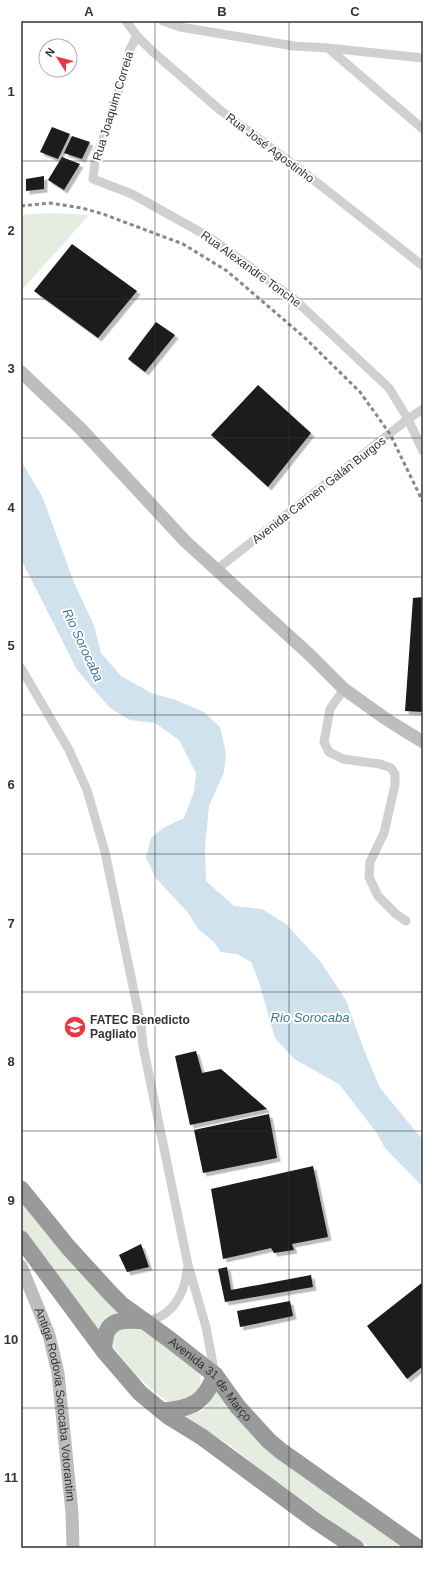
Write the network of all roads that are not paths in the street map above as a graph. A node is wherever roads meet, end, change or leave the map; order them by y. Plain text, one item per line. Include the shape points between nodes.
1 (126, 21) edge
2 (163, 21) edge
3 (137, 36) junction
4 (328, 48) junction
5 (423, 58) edge
6 (423, 129) edge
7 (92, 179) joint
8 (423, 266) edge
9 (21, 372) edge
10 (423, 409) edge
11 (408, 419) junction
12 (423, 451) edge
13 (216, 570) junction
14 (21, 668) edge
15 (344, 689) junction
16 (423, 742) edge
17 (406, 921) dead end
18 (21, 1189) edge
19 (21, 1239) edge
20 (188, 1265) junction
21 (21, 1266) edge
22 (144, 1321) junction
23 (104, 1351) junction
24 (215, 1375) junction
25 (162, 1411) junction
26 (72, 1548) edge
27 (356, 1548) edge
28 (418, 1548) edge

1 - 3 street, Rua José Agostinho
2 - 4 street via 180,27 294,46
3 - 7 street, Rua Joaquim Correia via 130,49 113,111 95,161
3 - 8 street, Rua José Agostinho via 220,110
4 - 5 street
4 - 6 street
7 - 11 street, Rua Alexandre Tonche via 132,194 209,237 294,299 389,388
9 - 13 main road via 81,429 185,541
10 - 11 street, Avenida Carmen Galán Burgos
11 - 12 street, Rua Alexandre Tonche
11 - 13 street, Avenida Carmen Galán Burgos
13 - 15 main road
14 - 20 street via 69,750 87,790 105,852
15 - 16 main road
15 - 17 street via 330,709 324,742 329,752 343,759 380,764 391,768 395,774 395,785 384,833 370,862 369,877 378,896
18 - 22 highway, Avenida 31 de Março via 68,1247 111,1294
19 - 23 highway
20 - 22 street via 184,1288 177,1302 154,1320
20 - 24 street via 206,1327
21 - 26 main road, Antiga Rodovia Sorocaba Votorantim via 49,1335 58,1373 72,1514
22 - 23 highway via 124,1319 112,1325 106,1335
22 - 24 highway, Avenida 31 de Março
23 - 25 highway via 140,1393
24 - 25 highway via 201,1400 191,1406
24 - 28 highway, Avenida 31 de Março via 238,1407 269,1441
25 - 27 highway via 202,1436

